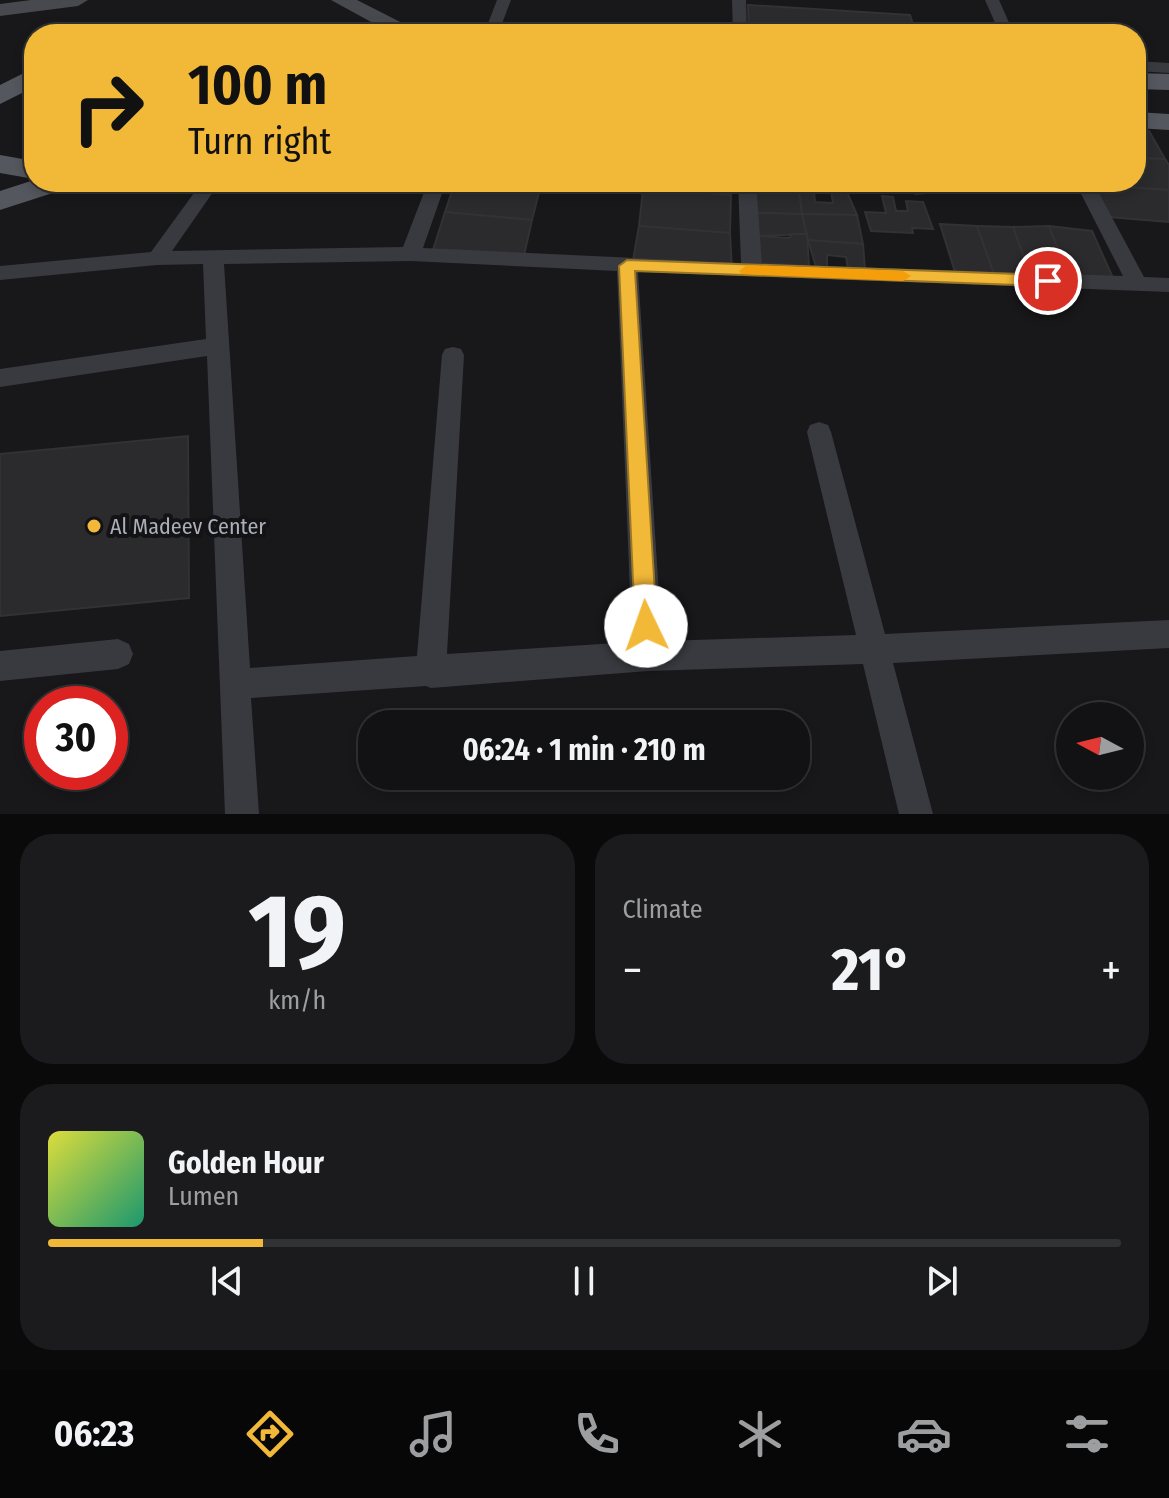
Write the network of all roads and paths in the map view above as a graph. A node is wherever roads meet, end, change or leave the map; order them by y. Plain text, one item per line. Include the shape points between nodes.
1 (78, 0) edge
2 (341, 0) edge
3 (504, 0) edge
4 (739, 0) edge
5 (992, 0) edge
6 (0, 10) edge
7 (389, 24) edge
8 (495, 24) edge
9 (740, 24) edge
10 (1003, 24) edge
11 (1146, 67) edge
12 (1169, 68) edge
13 (1146, 81) edge
14 (24, 82) edge
15 (1169, 82) edge
16 (0, 96) edge
17 (1146, 121) edge
18 (1169, 122) edge
19 (0, 164) edge
20 (24, 168) edge
21 (27, 192) edge
22 (204, 192) edge
23 (433, 192) edge
24 (748, 192) edge
25 (1089, 192) edge
26 (0, 201) edge
27 (411, 254) junction
28 (213, 257) junction
29 (157, 258) junction
30 (627, 266) junction
31 (752, 271) junction
32 (0, 273) edge
33 (1137, 284) junction
34 (1169, 285) edge
35 (216, 346) junction
36 (453, 355) dead end
37 (0, 378) edge
38 (819, 432) dead end
39 (1169, 634) edge
40 (875, 649) junction
41 (118, 654) dead end
42 (648, 656) junction
43 (0, 666) edge
44 (431, 673) junction
45 (233, 684) junction
46 (242, 814) edge
47 (916, 814) edge

1 - 6 main road
2 - 7 main road
3 - 8 street
4 - 9 street
5 - 10 street
11 - 12 street
13 - 15 main road
14 - 16 main road
17 - 18 main road
19 - 20 main road
21 - 26 main road
22 - 29 street
23 - 27 street
24 - 31 street
25 - 33 street
27 - 28 street
27 - 30 street
28 - 29 street
28 - 35 street
29 - 32 street
30 - 31 street
30 - 42 street
31 - 33 street
33 - 34 street
35 - 37 street
35 - 45 street
36 - 44 street
38 - 40 street
39 - 40 street
40 - 42 street
40 - 47 street
41 - 43 street
42 - 44 street
44 - 45 street
45 - 46 street

